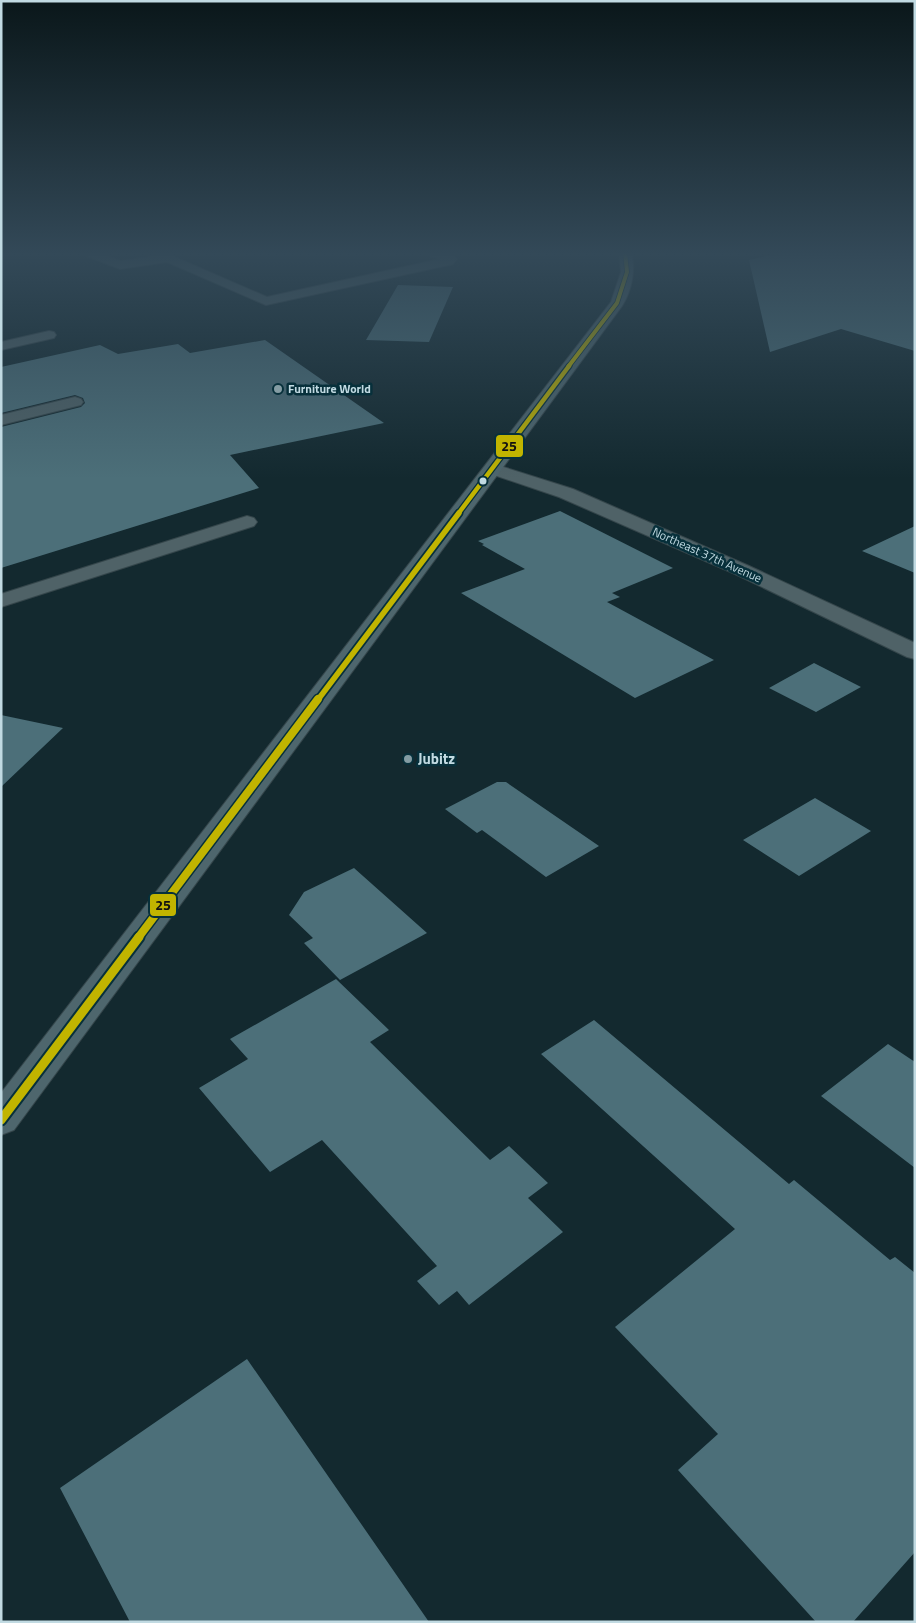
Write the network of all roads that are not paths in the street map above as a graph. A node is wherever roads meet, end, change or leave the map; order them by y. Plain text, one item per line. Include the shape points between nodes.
1 (599, 328) edge
2 (50, 335) dead end
3 (1, 346) edge
4 (75, 402) dead end
5 (1, 420) edge
6 (494, 469) junction
7 (248, 522) dead end
8 (1, 601) edge
9 (915, 652) edge
10 (1, 1120) edge

1 - 6 main road
2 - 3 street
4 - 5 street
6 - 9 street, Northeast 37th Avenue via 566,493 742,570
6 - 10 main road
7 - 8 street

